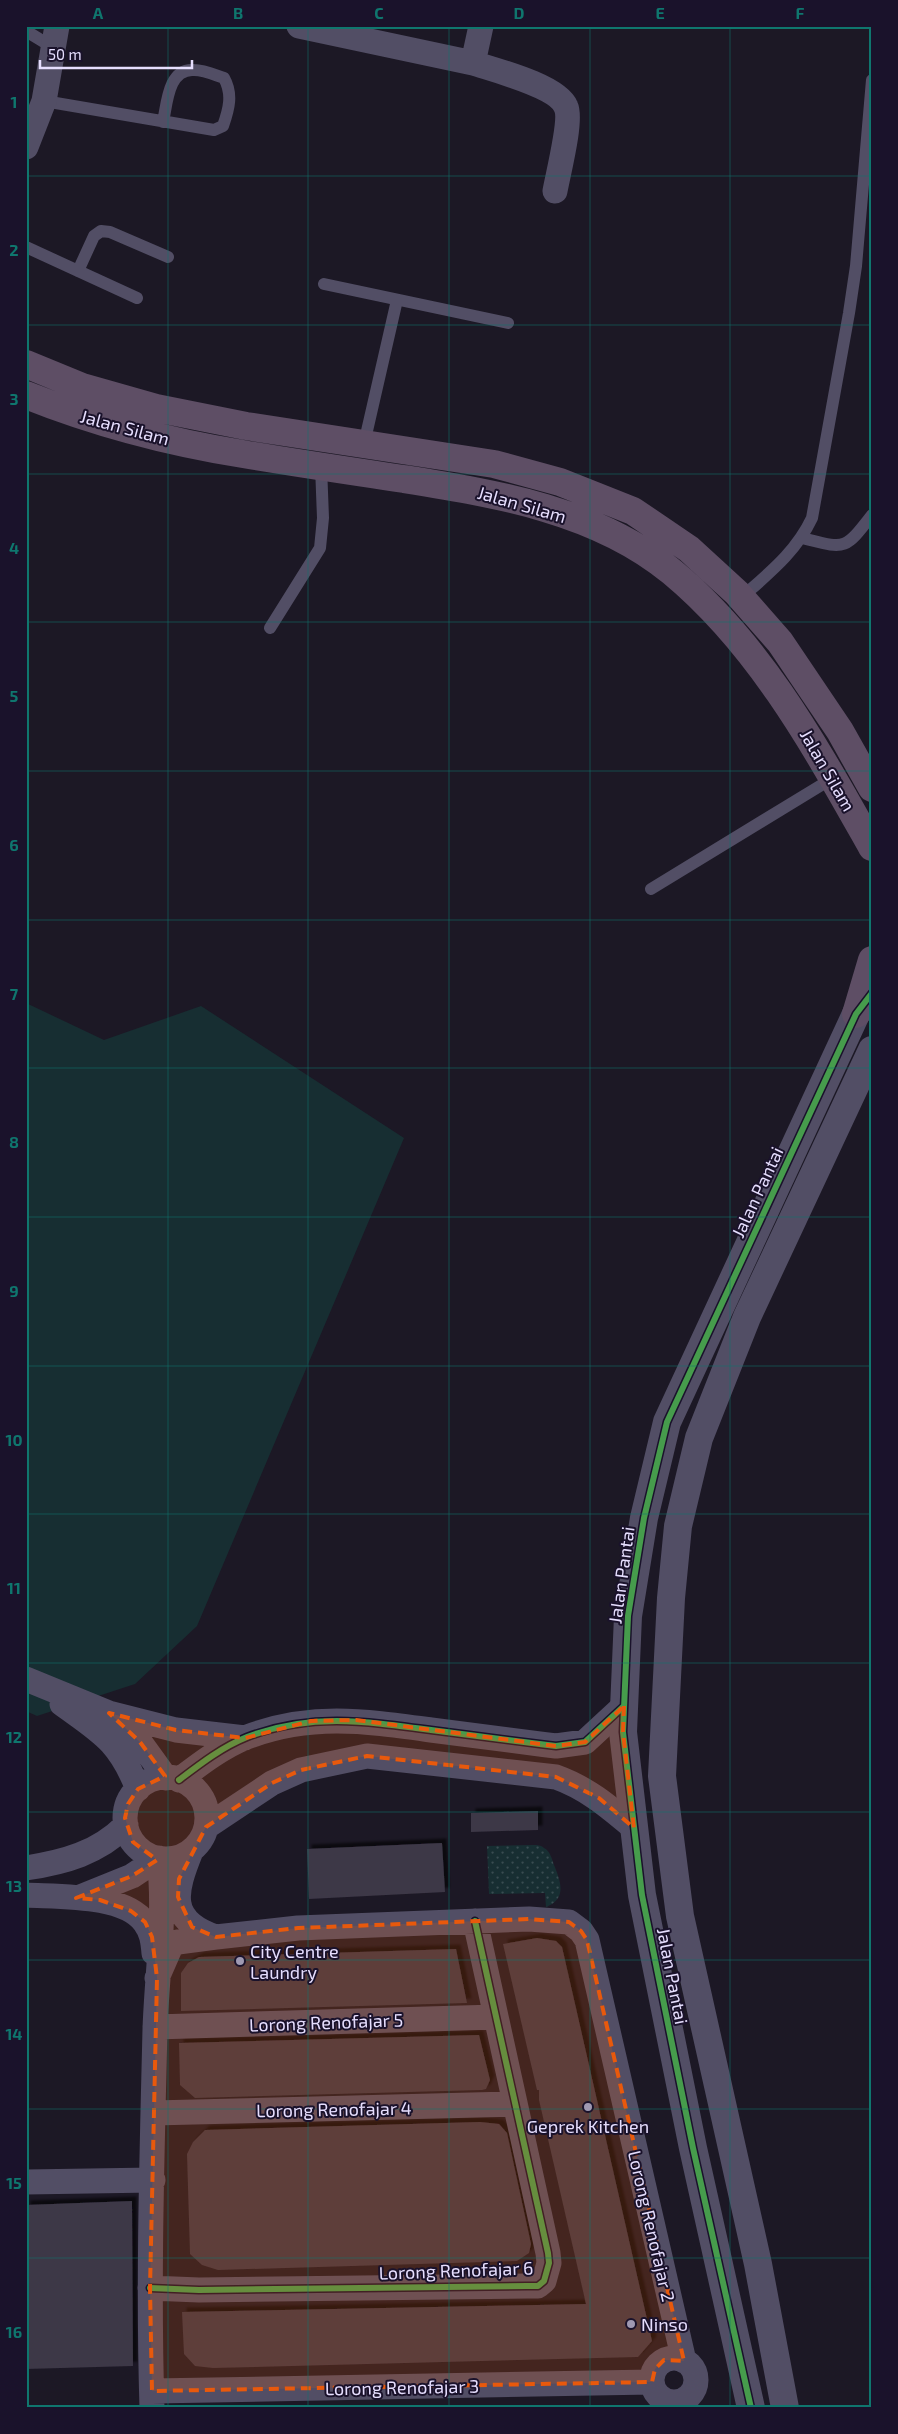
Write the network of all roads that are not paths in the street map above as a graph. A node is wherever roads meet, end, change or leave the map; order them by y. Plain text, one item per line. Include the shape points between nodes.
1 (299, 26) edge
2 (481, 26) edge
3 (26, 30) edge
4 (55, 37) edge
5 (473, 64) junction
6 (872, 80) edge
7 (44, 100) junction
8 (163, 122) junction
9 (26, 147) edge
10 (554, 191) dead end
11 (26, 247) edge
12 (168, 257) dead end
13 (78, 271) junction
14 (324, 284) dead end
15 (137, 298) dead end
16 (397, 300) junction
17 (508, 323) dead end
18 (26, 364) edge
19 (26, 395) edge
20 (364, 444) junction
21 (320, 466) junction
22 (872, 515) edge
23 (802, 538) junction
24 (741, 598) junction
25 (270, 628) dead end
26 (833, 778) junction
27 (872, 788) edge
28 (872, 847) edge
29 (651, 889) dead end
30 (872, 960) edge
31 (864, 1004) edge
32 (872, 1050) edge
33 (29, 1681) edge
34 (624, 1706) junction
35 (109, 1713) junction
36 (245, 1738) junction
37 (173, 1779) junction
38 (138, 1789) junction
39 (126, 1825) junction
40 (206, 1827) junction
41 (634, 1828) junction
42 (191, 1851) junction
43 (159, 1858) junction
44 (26, 1868) edge
45 (26, 1895) edge
46 (76, 1898) junction
47 (475, 1921) junction
48 (216, 1937) junction
49 (157, 1978) junction
50 (496, 2017) junction
51 (155, 2027) junction
52 (515, 2104) junction
53 (153, 2113) junction
54 (153, 2180) junction
55 (26, 2182) edge
56 (150, 2288) junction
57 (684, 2361) junction
58 (652, 2382) junction
59 (152, 2400) edge
60 (751, 2408) edge
61 (785, 2408) edge

1 - 5 street
2 - 5 street
3 - 4 lane
4 - 7 street
5 - 10 street via 540,87 563,101 567,108 566,128
6 - 23 lane via 849,313 812,518
7 - 8 lane
7 - 9 street
8 - 8 lane via 174,78 183,71 193,70 224,78 230,89 223,126 214,130
11 - 13 lane
12 - 13 lane via 101,231 94,236
13 - 15 lane
14 - 16 lane
16 - 17 lane
16 - 20 lane
18 - 20 highway, Jalan Silam via 82,386 156,408
19 - 21 highway, Jalan Silam via 73,414 149,436
20 - 24 highway, Jalan Silam via 494,464 560,482 633,511 689,549
21 - 25 lane via 323,518 320,548
21 - 26 highway, Jalan Silam via 487,492 551,510 619,537 670,571 716,613 751,653 815,746
22 - 23 lane via 850,543 837,547
23 - 24 lane
24 - 27 highway, Jalan Silam via 780,642 840,731
26 - 28 highway, Jalan Silam
26 - 29 lane
30 - 31 highway
31 - 34 street, Jalan Pantai via 667,1422 644,1518 628,1616
32 - 61 street, Jalan Pantai via 747,1317 699,1438 678,1526 671,1598 662,1776 680,1916 758,2264
33 - 35 street
33 - 38 street via 107,1737 120,1750
34 - 36 street via 585,1742 562,1746 356,1720 311,1721
34 - 41 street, Jalan Pantai via 623,1732
35 - 36 street via 176,1730
35 - 37 street
36 - 37 street
37 - 38 street via 150,1781
37 - 40 street via 190,1786 201,1798 207,1814
38 - 39 street via 128,1804
39 - 43 street via 138,1847
39 - 44 street via 111,1840 90,1852 57,1863
40 - 41 street via 272,1783 301,1770 367,1756 556,1777 599,1798
40 - 42 street
41 - 60 street, Jalan Pantai via 646,1914 693,2148
42 - 43 street via 176,1858
42 - 48 street via 178,1886 181,1907 192,1927
43 - 46 street via 132,1876
43 - 49 street via 163,1892
45 - 46 street
46 - 49 street via 114,1904 145,1922 152,1937
47 - 48 street via 298,1928
47 - 50 street, Lorong Renofajar 6
47 - 57 street, Lorong Renofajar 2 via 544,1919 569,1922 587,1940
48 - 49 street via 178,1942 171,1946
49 - 51 street
50 - 51 street, Lorong Renofajar 5
50 - 52 street, Lorong Renofajar 6
51 - 53 street
52 - 53 street, Lorong Renofajar 4
52 - 56 street, Lorong Renofajar 6 via 548,2253 547,2272 538,2286
53 - 54 street
54 - 55 street
54 - 56 street
56 - 59 street
57 - 58 street via 664,2360 655,2369
57 - 58 street via 692,2369 695,2381 692,2392 683,2400 671,2402 660,2397
58 - 59 street, Lorong Renofajar 3

